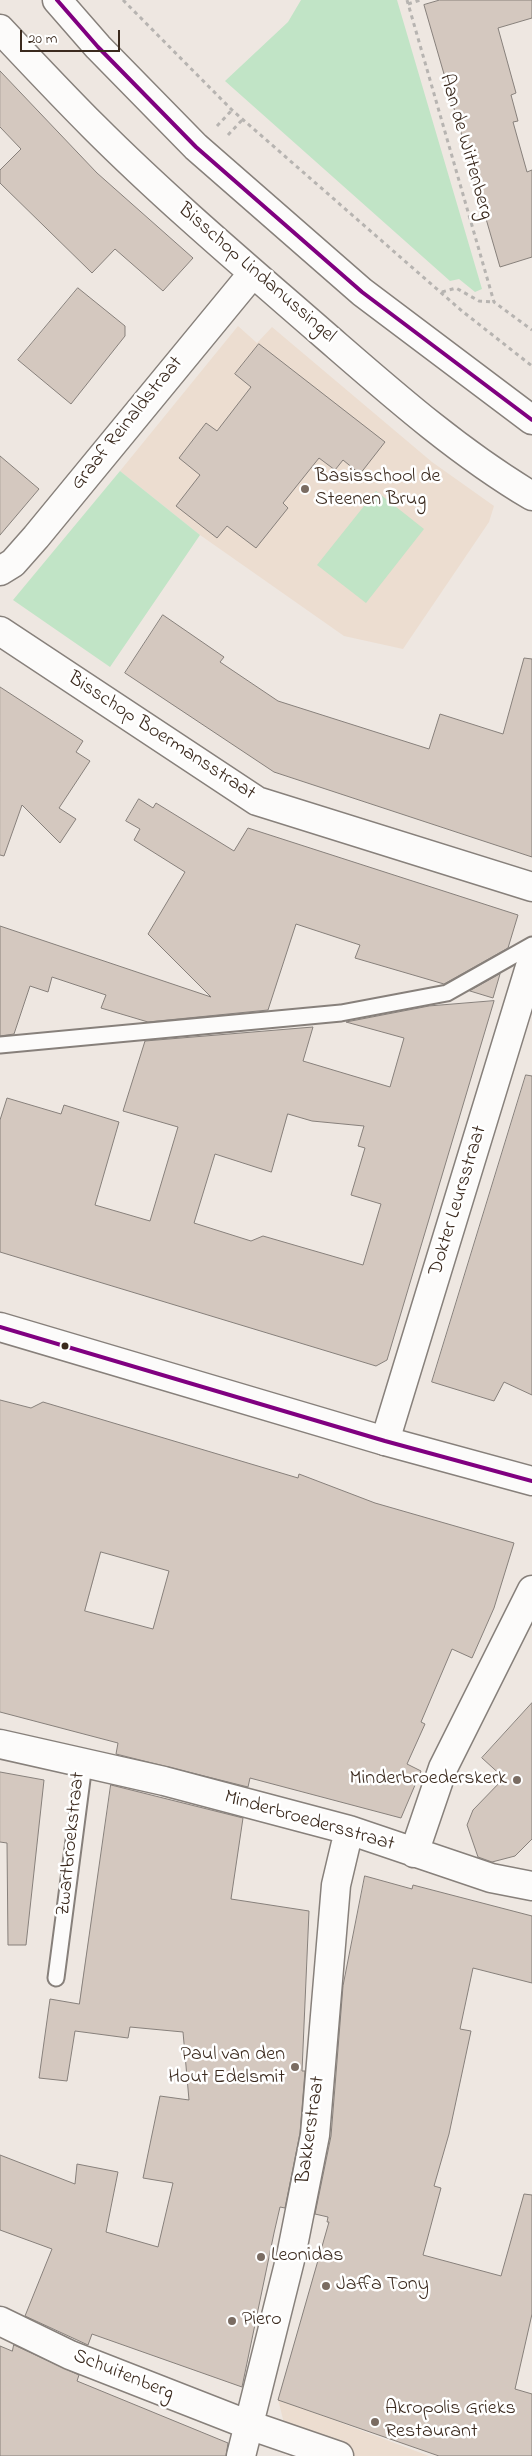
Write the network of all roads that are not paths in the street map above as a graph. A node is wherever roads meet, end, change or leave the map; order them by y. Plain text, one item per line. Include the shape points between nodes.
1 (57, 0) edge
2 (0, 29) edge
3 (253, 273) junction
4 (532, 420) edge
5 (532, 496) edge
6 (0, 571) edge
7 (0, 631) edge
8 (532, 887) edge
9 (532, 945) edge
10 (532, 960) edge
11 (0, 1045) edge
12 (0, 1327) edge
13 (385, 1441) junction
14 (532, 1481) edge
15 (532, 1590) edge
16 (0, 1744) edge
17 (84, 1764) junction
18 (349, 1830) junction
19 (414, 1853) junction
20 (532, 1886) edge
21 (56, 1978) dead end
22 (0, 2321) edge
23 (249, 2425) junction
24 (242, 2456) edge
25 (339, 2456) edge

1 - 4 street via 196,147 362,292
2 - 3 street, Bisschop Lindanussingel via 94,128
3 - 5 street, Bisschop Lindanussingel via 362,368 461,448
3 - 6 street, Graaf Reinaldstraat via 36,537
7 - 8 street, Bisschop Boermansstraat via 257,801
9 - 11 lane via 437,995 341,1013
10 - 13 street, Dokter Leursstraat
12 - 13 street
13 - 14 street
15 - 19 street via 443,1768
16 - 17 street, Zwartbroekstraat
17 - 18 street, Minderbroedersstraat via 164,1781
17 - 21 lane, Zwartbroekstraat
18 - 19 street, Minderbroedersstraat
18 - 23 street, Bakkerstraat via 336,1885 315,2135 291,2256
19 - 20 street, Minderbroedersstraat via 491,1878
22 - 23 street, Schuitenberg via 70,2355
23 - 24 street, Bakkerstraat
23 - 25 street, Schuitenberg

